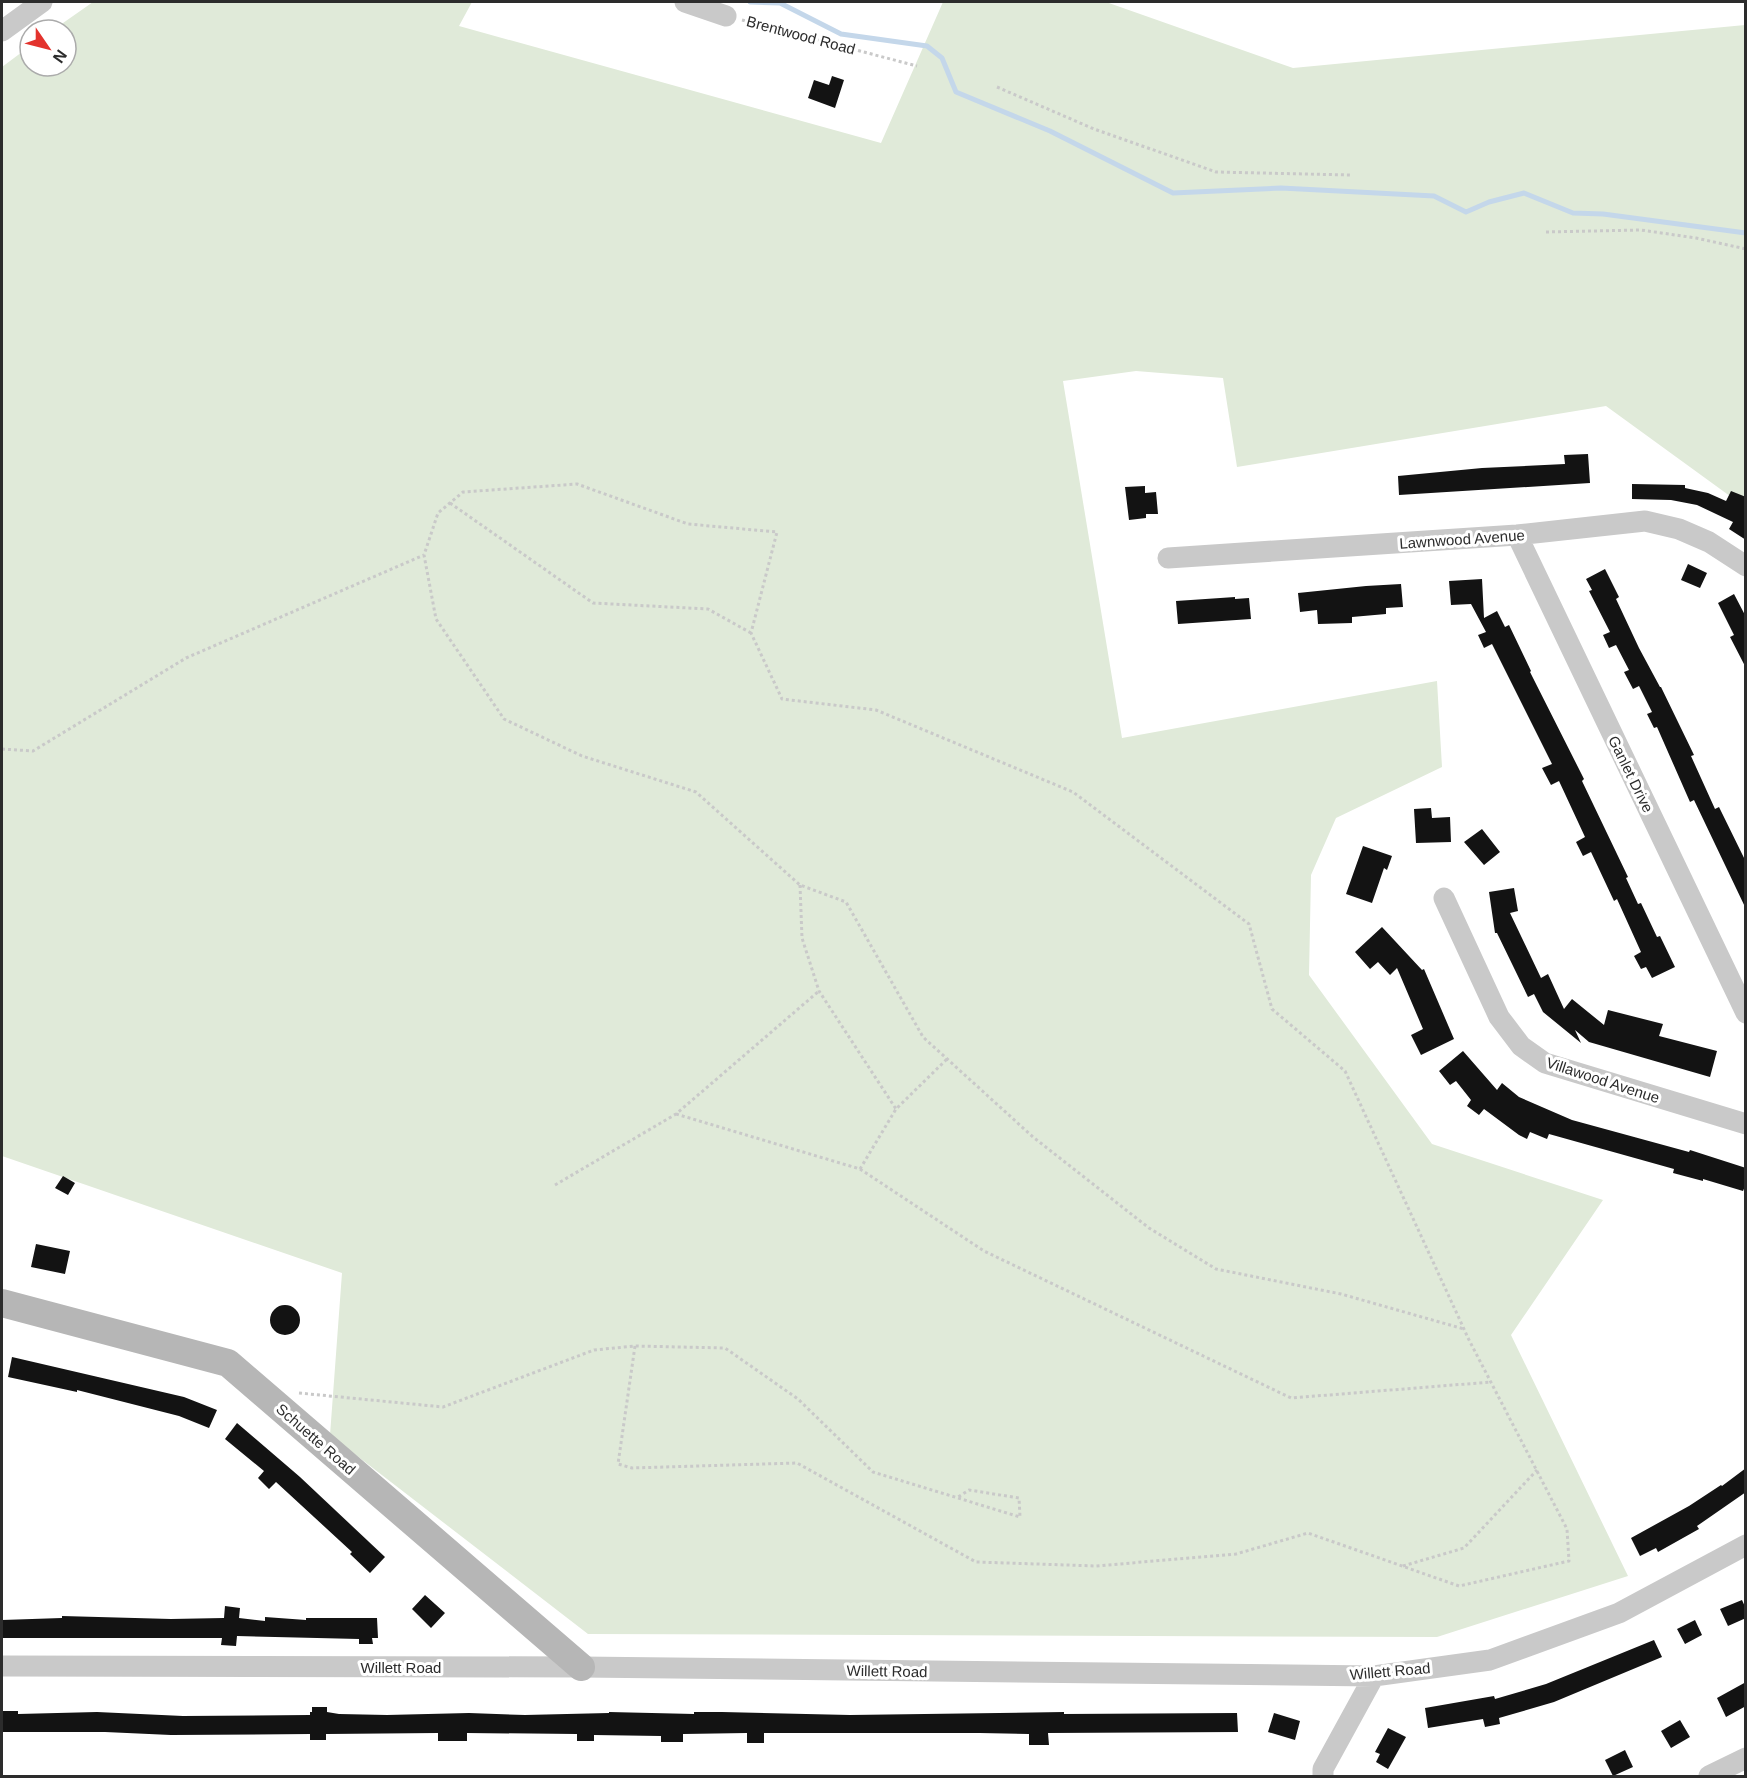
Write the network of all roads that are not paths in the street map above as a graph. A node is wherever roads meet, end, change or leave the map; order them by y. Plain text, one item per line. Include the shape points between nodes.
1 (42, 2) edge
2 (685, 2) edge
3 (726, 16) road end
4 (2, 31) edge
5 (1517, 536) junction
6 (1168, 558) dead end
7 (1746, 566) edge
8 (1444, 898) dead end
9 (1746, 1013) edge
10 (1746, 1124) edge
11 (2, 1303) edge
12 (1746, 1545) edge
13 (2, 1666) edge
14 (581, 1667) junction
15 (1374, 1676) junction
16 (1746, 1758) edge
17 (1323, 1776) edge
18 (1709, 1776) edge

1 - 4 street
2 - 3 street, Brentwood Road
5 - 6 street, Lawnwood Avenue
5 - 7 street, Lawnwood Avenue via 1645,521 1679,529
5 - 9 street, Ganlet Drive
8 - 10 street, Villawood Avenue via 1498,1017 1521,1046 1545,1062
11 - 14 street, Schuette Road via 228,1363
12 - 15 street, Willett Road via 1619,1613 1490,1660
13 - 14 street, Willett Road
14 - 15 street, Willett Road
15 - 17 street via 1323,1768
16 - 18 street

